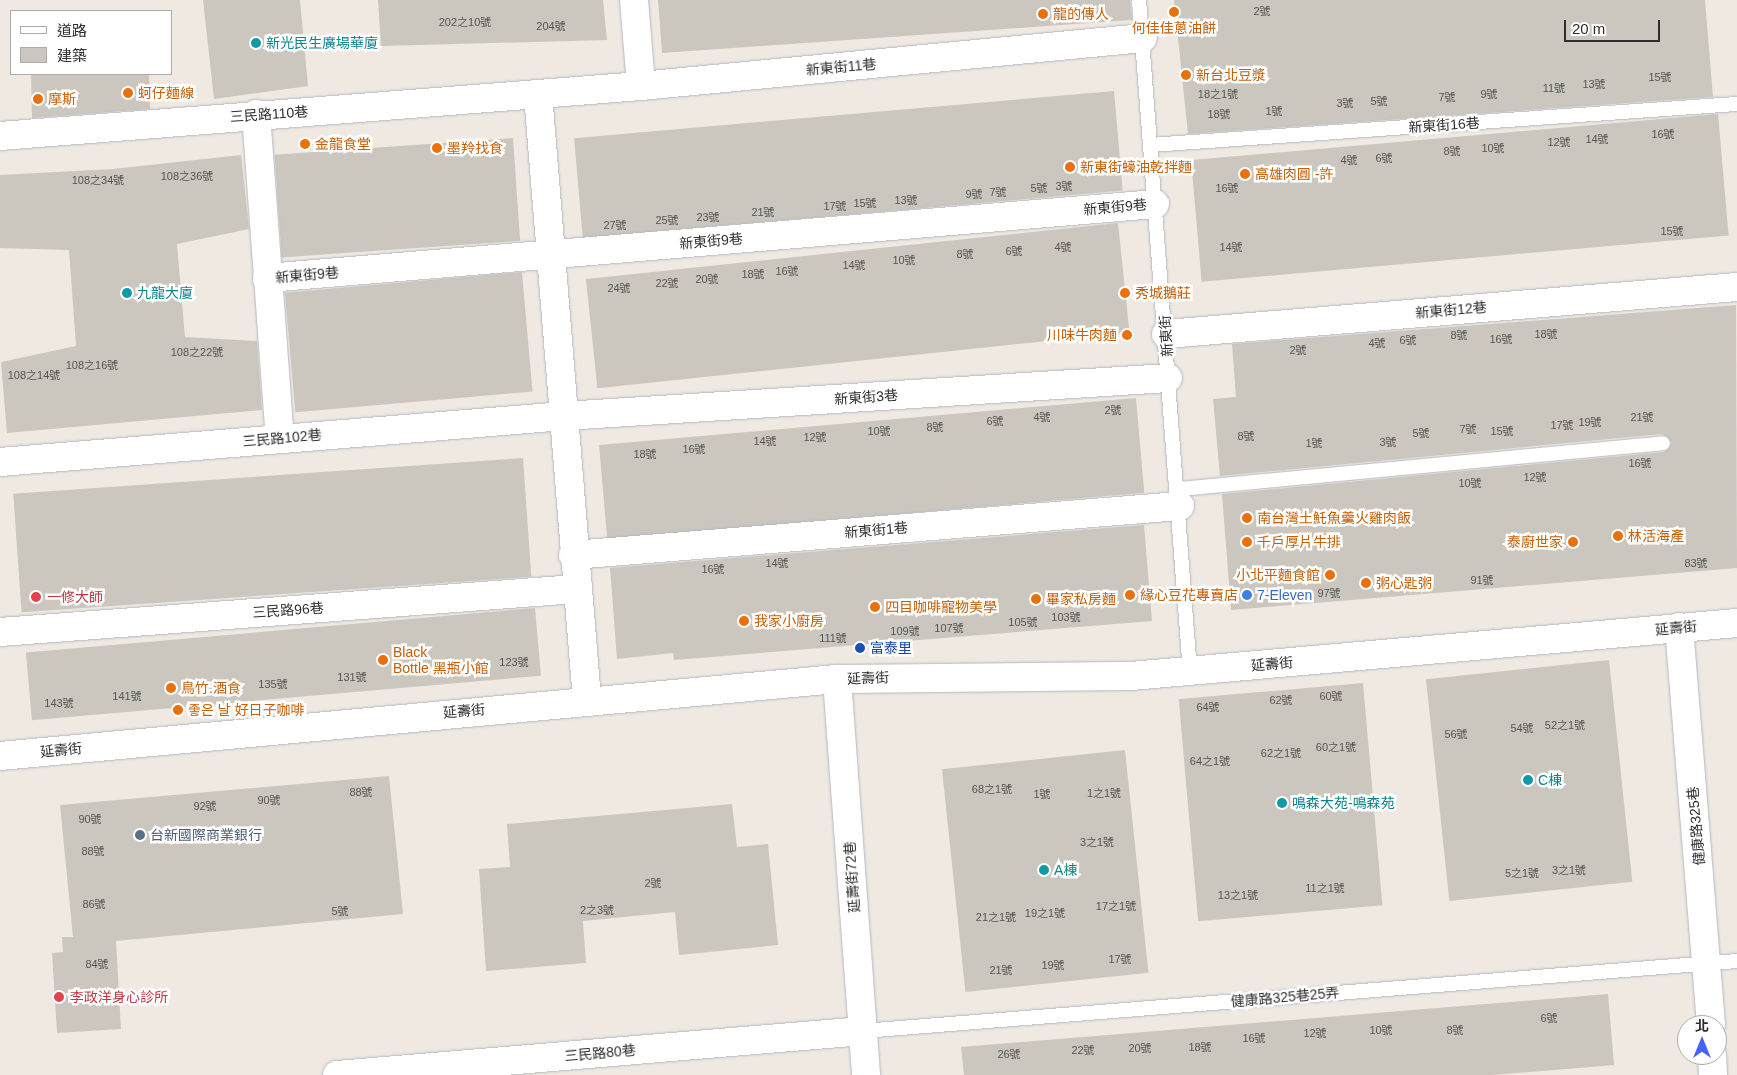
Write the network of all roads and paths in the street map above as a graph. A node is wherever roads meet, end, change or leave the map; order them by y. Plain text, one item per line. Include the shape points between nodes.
1 (634, 0) edge
2 (1139, 0) edge
3 (1143, 38) junction
4 (641, 86) junction
5 (538, 94) junction
6 (1737, 104) edge
7 (256, 114) junction
8 (0, 136) edge
9 (1150, 145) junction
10 (1155, 204) junction
11 (550, 254) junction
12 (267, 278) junction
13 (1737, 287) edge
14 (1166, 334) junction
15 (1168, 378) junction
16 (564, 416) junction
17 (280, 438) junction
18 (1664, 442) dead end
19 (0, 462) edge
20 (1179, 497) junction
21 (573, 555) junction
22 (576, 589) junction
23 (1737, 623) edge
24 (1679, 628) junction
25 (0, 632) edge
26 (1190, 672) junction
27 (837, 679) junction
28 (587, 700) junction
29 (0, 756) edge
30 (1737, 961) edge
31 (1707, 962) junction
32 (1710, 1015) edge
33 (863, 1032) junction
34 (337, 1075) edge
35 (866, 1075) edge

1 - 4 street
2 - 3 lane, 新東街
3 - 4 street, 新東街11巷
3 - 9 lane, 新東街
4 - 5 street, 新東街11巷
5 - 7 street, 三民路110巷
5 - 11 street
6 - 9 lane, 新東街16巷
7 - 8 street, 三民路110巷
7 - 12 street
9 - 10 lane, 新東街
10 - 11 street, 新東街9巷
10 - 14 lane, 新東街
11 - 12 street, 新東街9巷
11 - 16 street
12 - 17 street
13 - 14 street, 新東街12巷
14 - 15 lane, 新東街
15 - 16 street, 新東街3巷
15 - 20 lane, 新東街
16 - 17 street, 三民路102巷
16 - 21 street
17 - 19 street, 三民路102巷
18 - 20 lane
20 - 21 street, 新東街1巷
20 - 26 lane, 新東街
21 - 22 street
22 - 25 street, 三民路96巷
22 - 28 street
23 - 24 street, 延壽街
24 - 26 street, 延壽街
24 - 31 street, 健康路325巷
26 - 27 street, 延壽街 via 1131,676
27 - 28 street, 延壽街
27 - 33 street, 延壽街72巷
28 - 29 street, 延壽街
30 - 31 lane, 健康路325巷25弄
31 - 32 street, 健康路325巷
31 - 33 lane, 健康路325巷25弄
33 - 34 street, 三民路80巷
33 - 35 street, 延壽街72巷

